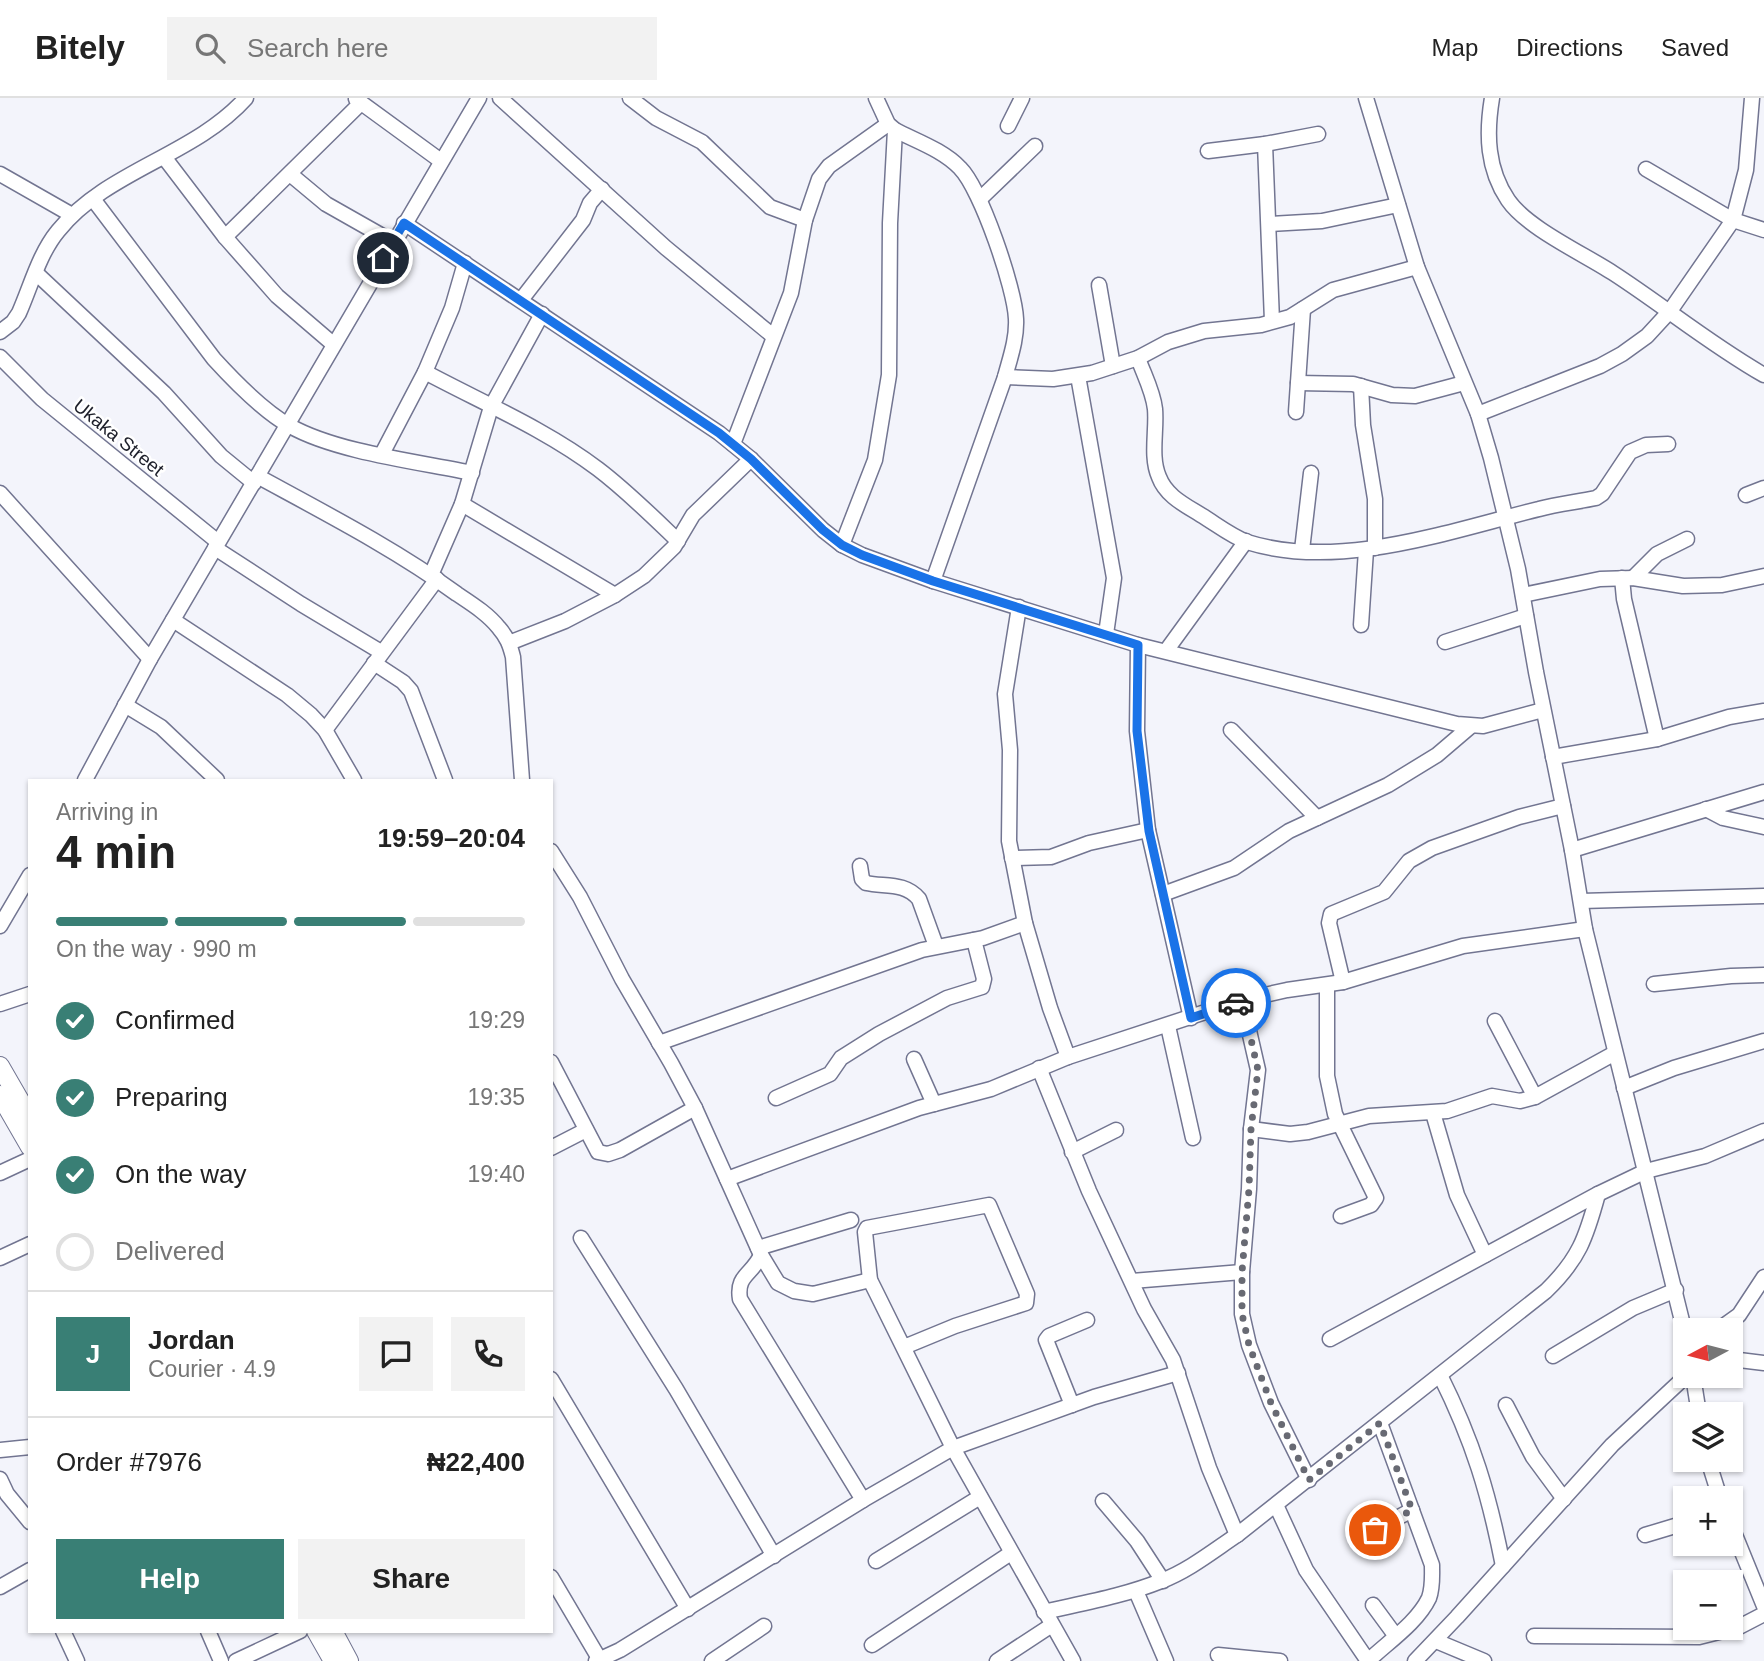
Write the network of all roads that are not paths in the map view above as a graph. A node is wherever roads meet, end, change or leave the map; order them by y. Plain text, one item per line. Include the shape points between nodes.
1 (246, 98) edge
2 (479, 98) edge
3 (500, 98) edge
4 (630, 98) edge
5 (876, 98) edge
6 (1022, 98) edge
7 (1366, 98) edge
8 (1492, 98) edge
9 (358, 100) edge
10 (1756, 102) edge
11 (891, 127) junction
12 (1008, 127) dead end
13 (1318, 134) dead end
14 (1265, 144) junction
15 (1035, 146) dead end
16 (1208, 150) dead end
17 (164, 157) junction
18 (441, 161) junction
19 (1646, 169) dead end
20 (0, 174) edge
21 (290, 174) junction
22 (602, 190) junction
23 (93, 199) junction
24 (981, 200) junction
25 (1398, 205) junction
26 (72, 215) junction
27 (805, 220) junction
28 (1733, 220) junction
29 (404, 223) junction
30 (1269, 224) junction
31 (1764, 230) edge
32 (225, 237) junction
33 (393, 242) junction
34 (465, 262) junction
35 (1417, 267) junction
36 (36, 272) junction
37 (1099, 285) dead end
38 (521, 300) junction
39 (1303, 309) junction
40 (1670, 311) junction
41 (542, 314) junction
42 (1272, 321) junction
43 (0, 332) edge
44 (773, 336) junction
45 (333, 344) junction
46 (0, 357) edge
47 (1138, 358) junction
48 (1112, 366) junction
49 (425, 372) junction
50 (1764, 374) edge
51 (1077, 376) junction
52 (1005, 377) junction
53 (1298, 383) junction
54 (1464, 383) junction
55 (1361, 386) junction
56 (491, 407) junction
57 (1296, 412) dead end
58 (1478, 414) junction
59 (287, 425) junction
60 (733, 444) junction
61 (1668, 444) dead end
62 (382, 454) junction
63 (751, 459) junction
64 (472, 473) junction
65 (1311, 473) dead end
66 (256, 480) junction
67 (1764, 488) edge
68 (0, 492) edge
69 (1746, 495) dead end
70 (462, 504) junction
71 (1506, 518) junction
72 (1687, 539) dead end
73 (678, 541) junction
74 (1246, 541) junction
75 (216, 545) junction
76 (842, 545) junction
77 (1370, 549) junction
78 (1302, 550) junction
79 (1764, 576) edge
80 (434, 577) junction
81 (1628, 578) junction
82 (933, 581) junction
83 (615, 595) junction
84 (1523, 595) junction
85 (1019, 607) junction
86 (1526, 616) junction
87 (173, 620) junction
88 (1361, 625) dead end
89 (1106, 634) junction
90 (1445, 642) dead end
91 (509, 643) junction
92 (1138, 645) junction
93 (1166, 651) junction
94 (378, 658) junction
95 (150, 659) junction
96 (125, 705) junction
97 (1543, 710) junction
98 (1764, 711) edge
99 (1471, 726) junction
100 (326, 730) junction
101 (1231, 730) dead end
102 (1657, 739) junction
103 (1553, 757) junction
104 (86, 779) edge
105 (216, 779) edge
106 (354, 779) edge
107 (445, 779) edge
108 (522, 779) edge
109 (1764, 792) edge
110 (1563, 806) junction
111 (1706, 809) junction
112 (1317, 818) junction
113 (1764, 827) edge
114 (1149, 831) junction
115 (1572, 850) junction
116 (553, 854) edge
117 (1012, 858) junction
118 (860, 866) dead end
119 (28, 878) edge
120 (1163, 894) junction
121 (1764, 896) edge
122 (1581, 901) junction
123 (1025, 923) junction
124 (0, 926) edge
125 (1585, 929) junction
126 (974, 940) junction
127 (936, 946) junction
128 (1764, 975) edge
129 (1343, 982) junction
130 (1654, 984) dead end
131 (1327, 985) junction
132 (28, 995) edge
133 (1242, 1000) junction
134 (0, 1004) edge
135 (1191, 1018) junction
136 (1495, 1021) dead end
137 (1168, 1026) junction
138 (1764, 1041) edge
139 (659, 1043) junction
140 (1615, 1054) junction
141 (1068, 1056) junction
142 (914, 1059) dead end
143 (0, 1066) edge
144 (553, 1066) edge
145 (1039, 1068) junction
146 (1624, 1088) junction
147 (0, 1095) edge
148 (1535, 1097) junction
149 (776, 1098) dead end
150 (934, 1104) junction
151 (695, 1108) junction
152 (1433, 1113) junction
153 (28, 1115) edge
154 (1339, 1124) junction
155 (1251, 1129) junction
156 (586, 1130) junction
157 (1116, 1130) dead end
158 (1764, 1131) edge
159 (1193, 1138) dead end
160 (28, 1144) edge
161 (553, 1148) edge
162 (1072, 1152) junction
163 (28, 1159) edge
164 (1646, 1171) junction
165 (0, 1173) edge
166 (727, 1179) junction
167 (1598, 1195) junction
168 (1342, 1216) dead end
169 (851, 1220) dead end
170 (581, 1238) dead end
171 (28, 1245) edge
172 (760, 1252) junction
173 (1485, 1255) junction
174 (0, 1258) edge
175 (1242, 1272) junction
176 (870, 1280) junction
177 (1132, 1282) junction
178 (1762, 1285) edge
179 (1676, 1290) junction
180 (1682, 1318) edge
181 (1735, 1318) edge
182 (1087, 1320) dead end
183 (1330, 1339) dead end
184 (904, 1347) junction
185 (1553, 1356) dead end
186 (1743, 1360) edge
187 (1764, 1363) edge
188 (1178, 1373) junction
189 (1440, 1375) junction
190 (553, 1382) edge
191 (1673, 1388) edge
192 (1072, 1405) junction
193 (1506, 1405) dead end
194 (1380, 1423) junction
195 (28, 1447) edge
196 (953, 1448) junction
197 (0, 1450) edge
198 (0, 1479) edge
199 (1309, 1480) junction
200 (980, 1497) junction
201 (1564, 1499) junction
202 (863, 1500) junction
203 (1103, 1501) dead end
204 (1276, 1505) junction
205 (1412, 1510) junction
206 (28, 1520) edge
207 (1673, 1527) edge
208 (1237, 1535) junction
209 (1645, 1535) dead end
210 (1356, 1540) dead end
211 (1012, 1553) junction
212 (1743, 1554) edge
213 (774, 1556) junction
214 (876, 1562) dead end
215 (1503, 1566) junction
216 (28, 1571) edge
217 (553, 1581) edge
218 (1163, 1581) junction
219 (0, 1587) edge
220 (1136, 1591) junction
221 (1373, 1605) dead end
222 (1764, 1606) edge
223 (688, 1609) junction
224 (1044, 1612) junction
225 (1764, 1614) edge
226 (1052, 1625) junction
227 (764, 1626) dead end
228 (64, 1633) edge
229 (209, 1633) edge
230 (296, 1633) edge
231 (317, 1633) edge
232 (334, 1633) edge
233 (1395, 1635) junction
234 (1534, 1636) dead end
235 (1436, 1641) junction
236 (872, 1645) dead end
237 (1218, 1656) dead end
238 (1014, 1657) edge
239 (598, 1660) edge
240 (1273, 1660) edge
241 (77, 1661) edge
242 (221, 1661) edge
243 (236, 1661) edge
244 (333, 1661) edge
245 (349, 1661) edge
246 (712, 1661) edge
247 (998, 1661) edge
248 (1073, 1661) edge
249 (1166, 1661) edge
250 (1415, 1661) edge
251 (1484, 1661) edge

1 - 17 street via 215,128
2 - 18 street
3 - 22 street
4 - 27 street via 656,118 702,142 770,207
5 - 11 street
6 - 12 street
7 - 25 street
8 - 40 street via 1488,121 1491,161 1510,203 1525,218
9 - 18 street
9 - 21 street
10 - 28 street
11 - 24 street via 946,156 965,174
11 - 27 street via 829,166 819,179
11 - 76 street via 889,375 874,460
13 - 14 street
14 - 16 street
14 - 30 street
15 - 24 street
17 - 23 street
17 - 32 street
18 - 29 street
19 - 28 street
20 - 26 street
21 - 32 street
21 - 33 street via 326,204
22 - 38 street
22 - 44 street
23 - 26 street
23 - 59 street via 214,359 235,383
24 - 52 street via 1015,299 1014,345
25 - 30 street via 1322,221
25 - 35 street
26 - 36 street via 44,251
27 - 44 street via 790,293
28 - 31 street
28 - 40 street
29 - 33 street
29 - 34 street
30 - 42 street
32 - 45 street via 277,296
33 - 45 street
34 - 38 street
34 - 49 street via 452,308
35 - 39 street via 1333,290
35 - 54 street
36 - 43 street via 19,313
36 - 66 street via 164,393 221,456
37 - 48 street
38 - 41 street
39 - 42 street
39 - 53 street
40 - 50 street
40 - 58 street via 1647,336 1601,366
41 - 56 street
41 - 60 street
42 - 47 street via 1205,331 1168,342
44 - 60 street
45 - 59 street
46 - 75 street, Ukaka Street via 42,399
47 - 48 street
47 - 74 street via 1153,398 1158,477 1178,501
48 - 51 street
49 - 56 street
49 - 62 street
51 - 52 street
51 - 89 street via 1114,578
52 - 82 street
53 - 55 street
53 - 57 street
54 - 55 street via 1415,396
54 - 58 street
55 - 77 street via 1375,499
56 - 64 street
56 - 73 street via 597,468
58 - 71 street
59 - 62 street via 321,440
59 - 66 street
60 - 63 street
61 - 71 street via 1646,445 1630,452 1596,498
62 - 64 street
63 - 73 street via 693,515
63 - 76 street
64 - 70 street
65 - 78 street
66 - 75 street
66 - 80 street via 338,520
67 - 69 street
68 - 95 street
70 - 80 street
70 - 83 street
71 - 77 street
71 - 84 street
72 - 81 street via 1657,554
73 - 83 street via 644,576
74 - 78 street
74 - 93 street
75 - 87 street
75 - 94 street, Ukaka Street
76 - 82 street
77 - 78 street
77 - 88 street
79 - 81 street via 1683,586
80 - 91 street via 490,618
80 - 94 street
81 - 84 street
81 - 102 street via 1624,599
82 - 85 street
83 - 91 street
84 - 86 street
85 - 89 street
85 - 117 street via 1005,694
86 - 90 street
86 - 97 street
87 - 95 street
87 - 100 street via 287,695
89 - 92 street
91 - 108 street
92 - 93 street
92 - 114 street via 1137,731
93 - 99 street
94 - 100 street
94 - 107 street, Ukaka Street via 411,691
95 - 96 street
96 - 104 street
96 - 105 street via 161,727
97 - 99 street
97 - 103 street
98 - 102 street
99 - 112 street via 1445,749 1388,785
100 - 106 street
101 - 112 street
102 - 103 street
103 - 110 street
109 - 111 street
110 - 115 street
110 - 129 street via 1432,848 1409,861 1384,892 1331,914 1329,923
111 - 113 street via 1723,818
111 - 115 street
112 - 120 street via 1234,868
114 - 117 street via 1101,840 1051,857
114 - 120 street
115 - 122 street
116 - 139 street
117 - 123 street
118 - 127 street via 866,883 900,886 914,893
119 - 124 street
120 - 135 street
121 - 122 street
122 - 125 street
123 - 126 street
123 - 141 street
125 - 129 street via 1463,946
125 - 140 street
126 - 127 street
126 - 149 street via 982,987 947,998 879,1034 841,1058 830,1074
127 - 139 street
128 - 130 street
129 - 131 street
131 - 133 street
131 - 154 street via 1327,1076
132 - 134 street
133 - 135 street
133 - 155 street via 1258,1070
135 - 137 street
136 - 148 street
137 - 141 street
137 - 159 street
138 - 146 street
139 - 151 street
140 - 146 street
140 - 148 street
141 - 145 street
142 - 150 street
143 - 153 main road
144 - 156 street
145 - 150 street via 991,1089
145 - 162 street
146 - 164 street
147 - 160 main road
148 - 152 street via 1520,1101 1492,1096
150 - 166 street
151 - 156 street via 608,1154 598,1152
151 - 166 street
152 - 154 street via 1384,1114
152 - 173 street via 1457,1195
154 - 155 street via 1290,1134
154 - 168 street via 1376,1198 1371,1205
155 - 175 street
156 - 161 street
157 - 162 street
158 - 164 street via 1705,1156
162 - 177 street
163 - 165 street
164 - 167 street
164 - 179 street
166 - 172 street
167 - 173 street
167 - 189 street via 1587,1232 1564,1273
169 - 172 street
170 - 213 street
171 - 174 street
172 - 176 street via 778,1283 794,1291 813,1294
172 - 202 street via 754,1267 742,1278 740,1299
173 - 183 street
175 - 177 street
175 - 199 street via 1242,1314 1249,1345
176 - 184 street
176 - 184 street via 867,1228 985,1205 992,1208 1027,1294 1026,1303
177 - 188 street
178 - 181 street
179 - 180 street
179 - 185 street via 1633,1308
182 - 192 street via 1046,1340
184 - 196 street
186 - 187 street
188 - 192 street
188 - 208 street
189 - 194 street
189 - 215 street via 1467,1431 1486,1488
190 - 223 street
191 - 201 street via 1629,1427
192 - 196 street
193 - 201 street via 1533,1457
194 - 199 street
194 - 205 street
195 - 197 street
196 - 200 street
196 - 202 street
198 - 206 street
199 - 204 street
200 - 211 street
200 - 214 street
201 - 215 street
202 - 213 street
203 - 218 street
204 - 208 street
204 - 233 street via 1306,1570 1368,1661
205 - 210 street
205 - 233 street via 1432,1565 1433,1581 1419,1613
207 - 209 street
208 - 218 street
211 - 224 street
211 - 236 street
212 - 222 street
213 - 223 street
215 - 235 street
216 - 219 street
217 - 239 street
218 - 220 street
220 - 224 street
220 - 249 street
221 - 233 street
223 - 239 street
224 - 226 street
225 - 234 street via 1739,1627 1699,1637
226 - 238 street
226 - 248 street
227 - 246 street
228 - 241 street
229 - 242 street
230 - 243 street
231 - 244 main road
232 - 245 main road
235 - 250 street
235 - 251 street
237 - 240 street
238 - 247 street

